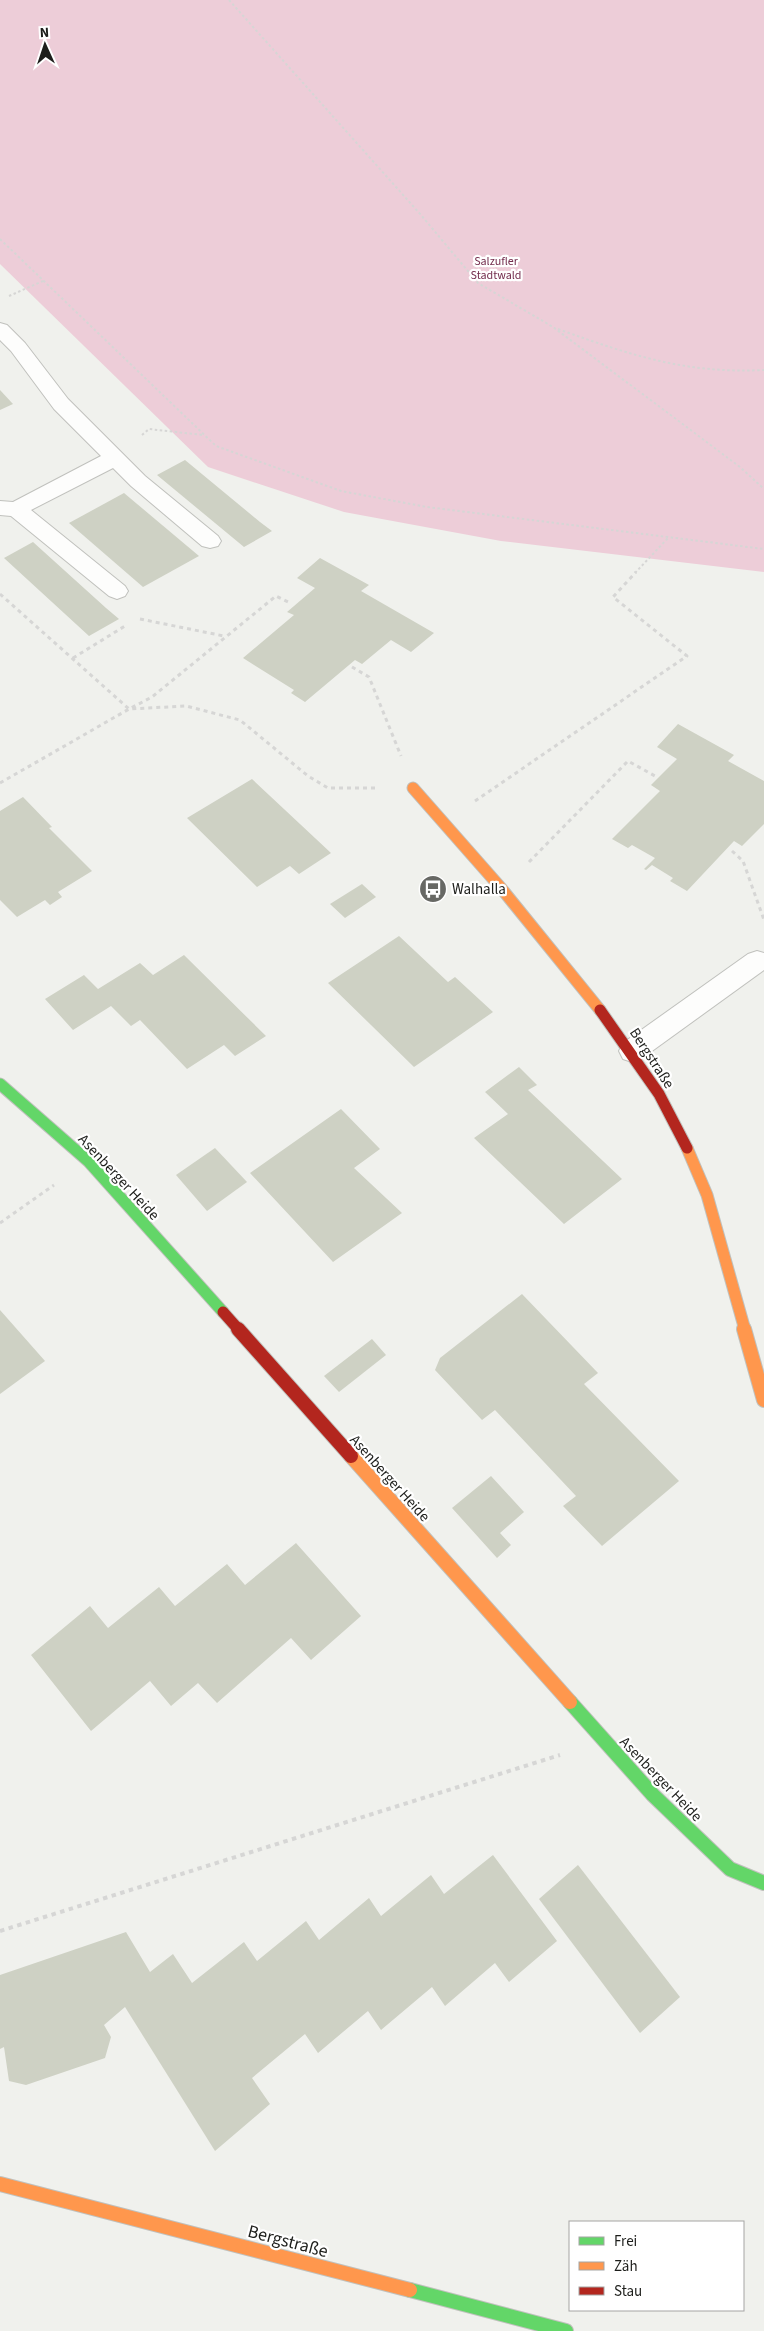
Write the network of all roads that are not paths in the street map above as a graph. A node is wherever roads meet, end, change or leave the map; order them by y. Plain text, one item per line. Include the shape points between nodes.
1 (0, 329) edge
2 (115, 458) junction
3 (8, 508) edge
4 (210, 541) dead end
5 (117, 590) dead end
6 (413, 788) road end
7 (757, 961) dead end
8 (632, 1051) junction
9 (0, 1084) edge
10 (764, 1400) edge
11 (764, 1883) edge
12 (0, 2184) edge
13 (566, 2331) edge

1 - 2 lane via 18,347 60,404
2 - 3 lane
2 - 4 lane
3 - 5 lane
6 - 8 street, Bergstraße via 501,888
7 - 8 lane
8 - 10 street, Bergstraße via 678,1126 707,1195
9 - 11 street, Asenberger Heide via 88,1161 653,1795 730,1869
12 - 13 street, Bergstraße

